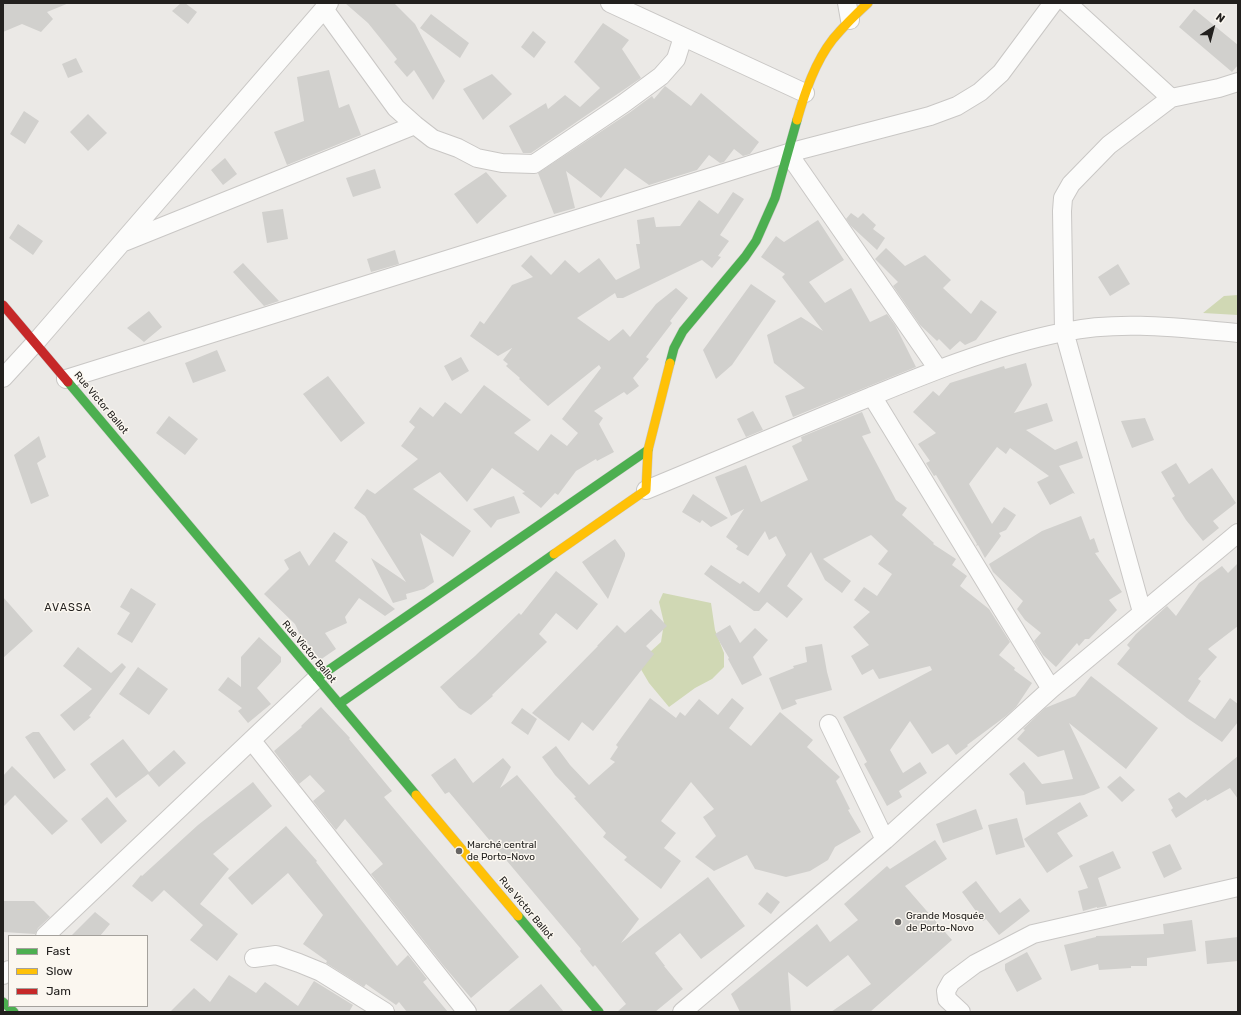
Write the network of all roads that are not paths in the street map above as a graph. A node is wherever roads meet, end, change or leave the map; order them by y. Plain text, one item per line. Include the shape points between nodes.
1 (610, 3) edge
2 (868, 3) edge
3 (1053, 3) edge
4 (1066, 3) edge
5 (326, 6) edge
6 (848, 11) edge
7 (683, 37) junction
8 (1238, 82) edge
9 (805, 94) junction
10 (1171, 98) junction
11 (415, 125) junction
12 (788, 153) junction
13 (121, 243) junction
14 (3, 305) edge
15 (1064, 331) junction
16 (1238, 333) edge
17 (35, 343) junction
18 (938, 369) junction
19 (3, 378) edge
20 (66, 379) junction
21 (872, 396) junction
22 (648, 450) junction
23 (646, 490) junction
24 (1238, 533) edge
25 (1142, 612) junction
26 (317, 678) junction
27 (1051, 689) junction
28 (339, 704) junction
29 (828, 724) dead end
30 (252, 741) junction
31 (885, 840) junction
32 (1238, 887) edge
33 (46, 935) edge
34 (254, 958) dead end
35 (385, 1012) edge
36 (467, 1012) edge
37 (599, 1012) edge
38 (682, 1012) edge
39 (961, 1012) edge

1 - 7 street
2 - 6 street
3 - 12 street via 1001,73 980,92 957,106 930,116
4 - 10 street
5 - 11 street via 396,108
5 - 13 street
6 - 9 street
7 - 9 street
7 - 11 street via 676,59 661,76 534,164 502,163 477,158 434,139
8 - 10 street
9 - 12 street
10 - 15 street via 1109,145 1071,184 1063,198
11 - 13 street
12 - 18 street
12 - 20 street
12 - 22 street via 775,198 756,241 683,331 674,348
13 - 17 street
14 - 17 street, Rue Victor Ballot
15 - 16 street via 1117,325
15 - 18 street via 999,348
15 - 25 street
17 - 19 street
17 - 20 street, Rue Victor Ballot
18 - 21 street
20 - 26 street, Rue Victor Ballot
21 - 23 street
21 - 27 street
22 - 23 street
22 - 26 street
23 - 28 street
24 - 25 street
25 - 27 street
26 - 28 street, Rue Victor Ballot
26 - 30 street
27 - 31 street
28 - 37 street, Rue Victor Ballot
29 - 31 street
30 - 33 street
30 - 36 street
31 - 38 street
32 - 39 street via 1033,934 975,964 951,982 946,991 947,999
34 - 35 street via 276,955 321,972

